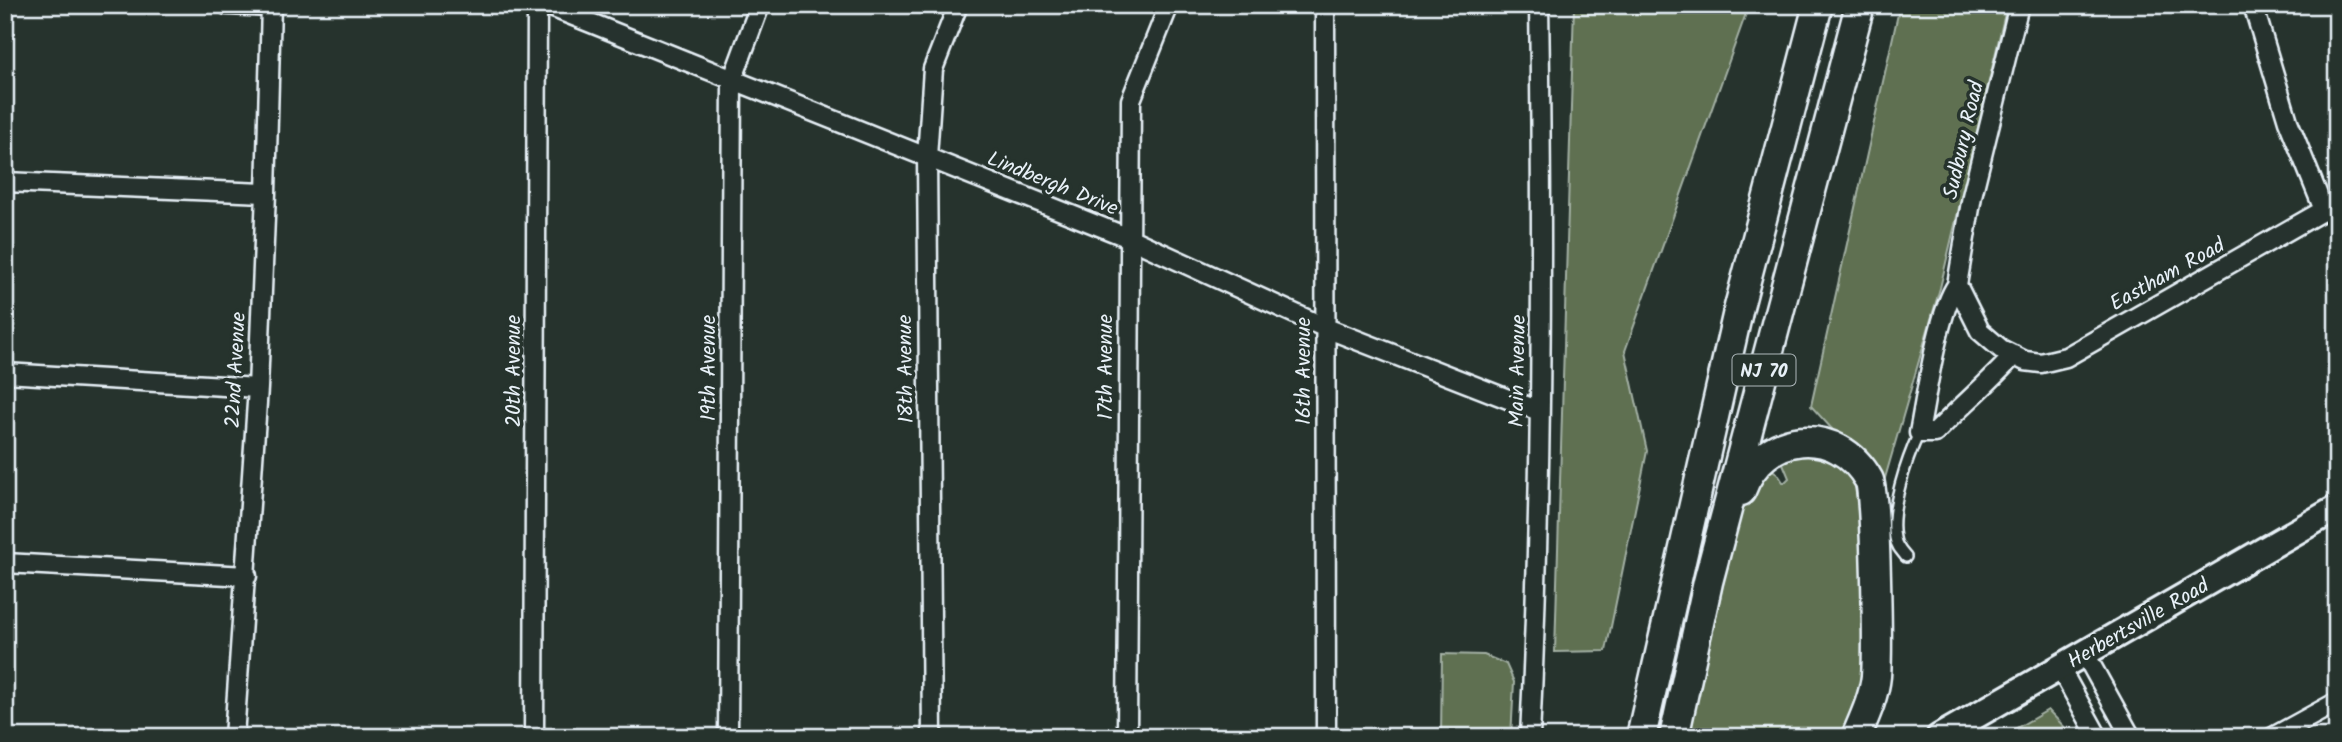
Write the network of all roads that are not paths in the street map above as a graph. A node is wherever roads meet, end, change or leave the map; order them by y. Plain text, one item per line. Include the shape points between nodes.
1 (227, 5) edge
2 (537, 5) edge
3 (546, 5) edge
4 (760, 5) edge
5 (958, 5) edge
6 (1169, 5) edge
7 (1325, 5) edge
8 (1539, 5) edge
9 (1818, 5) edge
10 (1860, 5) edge
11 (2019, 5) edge
12 (2253, 5) edge
13 (271, 6) edge
14 (732, 81) junction
15 (927, 156) junction
16 (5, 182) edge
17 (266, 193) junction
18 (2330, 208) edge
19 (1129, 238) junction
20 (1957, 285) junction
21 (1326, 328) junction
22 (2014, 355) junction
23 (5, 373) edge
24 (258, 388) junction
25 (1539, 411) junction
26 (1927, 433) junction
27 (2337, 508) edge
28 (1906, 557) dead end
29 (5, 563) edge
30 (247, 576) junction
31 (1708, 582) junction
32 (2085, 654) junction
33 (2060, 668) junction
34 (2337, 702) edge
35 (234, 737) edge
36 (534, 737) edge
37 (728, 737) edge
38 (932, 737) edge
39 (1127, 737) edge
40 (1326, 737) edge
41 (1530, 737) edge
42 (1641, 737) edge
43 (1674, 737) edge
44 (1856, 737) edge
45 (1939, 737) edge
46 (2098, 737) edge
47 (2131, 737) edge
48 (2273, 737) edge

1 - 13 street
2 - 36 street, 20th Avenue
3 - 14 street, Lindbergh Drive
4 - 14 street, 19th Avenue
5 - 15 street, 18th Avenue via 933,69
6 - 19 street, 17th Avenue via 1131,100
7 - 21 street, 16th Avenue
8 - 25 street, Main Avenue
9 - 42 highway, NJ 70 via 1739,307
10 - 31 highway, NJ 70
11 - 20 street, Sudbury Road via 1972,196
12 - 18 street via 2288,121
13 - 17 street, 22nd Avenue
14 - 15 street, Lindbergh Drive
14 - 37 street, 19th Avenue
15 - 19 street, Lindbergh Drive
15 - 38 street, 18th Avenue
16 - 17 street
17 - 24 street, 22nd Avenue
18 - 22 street, Eastham Road via 2066,357 2041,363
19 - 21 street, Lindbergh Drive
19 - 39 street, 17th Avenue
20 - 22 street via 1980,331
20 - 26 street via 1941,326
21 - 25 street, Lindbergh Drive
21 - 40 street, 16th Avenue
22 - 26 street via 1984,388
23 - 24 street
24 - 30 street, 22nd Avenue
25 - 41 street, Main Avenue via 1538,579
26 - 28 lane via 1906,466 1894,523 1895,539
27 - 32 main road, Herbertsville Road
29 - 30 street
30 - 35 street, 22nd Avenue
31 - 43 highway, NJ 70
31 - 44 highway via 1744,482 1773,449 1801,440 1826,443 1851,458 1870,481 1876,678
32 - 33 main road, Herbertsville Road
32 - 47 street
33 - 45 main road, Herbertsville Road
33 - 46 street
34 - 48 street

